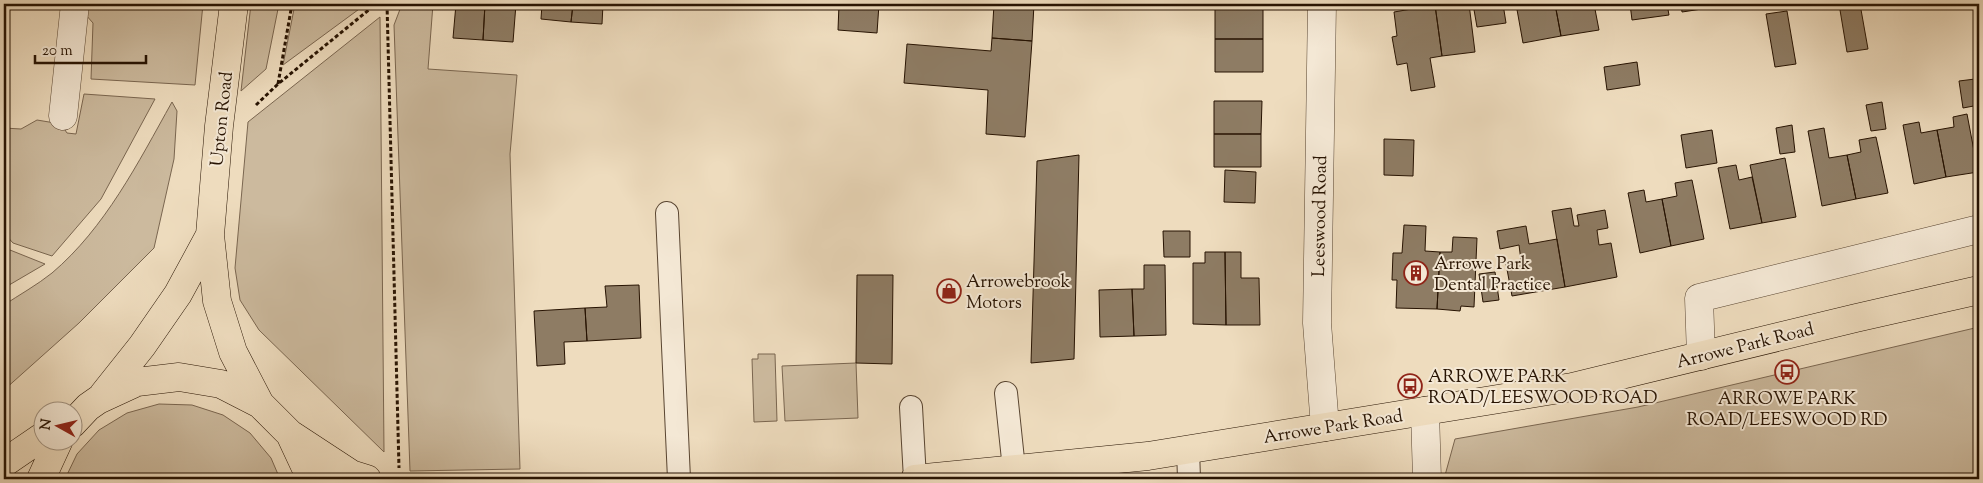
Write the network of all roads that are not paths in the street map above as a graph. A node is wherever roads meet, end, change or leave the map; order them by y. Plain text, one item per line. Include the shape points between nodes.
1 (75, 4) edge
2 (234, 4) edge
3 (1322, 4) edge
4 (63, 116) dead end
5 (667, 213) dead end
6 (1979, 229) edge
7 (210, 235) junction
8 (1979, 290) edge
9 (1700, 356) junction
10 (1006, 393) dead end
11 (260, 404) junction
12 (911, 407) dead end
13 (1425, 411) junction
14 (83, 412) edge
15 (1324, 427) junction
16 (290, 434) junction
17 (32, 444) edge
18 (1188, 449) junction
19 (54, 450) edge
20 (4, 463) edge
21 (1014, 469) junction
22 (41, 479) edge
23 (311, 479) edge
24 (367, 479) edge
25 (679, 479) edge
26 (915, 479) edge
27 (1189, 479) edge
28 (1427, 479) edge

1 - 4 street
2 - 7 main road, Upton Road
3 - 15 street, Leeswood Road via 1317,323
5 - 25 lane
6 - 9 street via 1699,298
7 - 11 main road, Upton Road via 217,300 233,352
7 - 14 main road, Upton Road via 178,294 142,346
8 - 9 main road, Arrowe Park Road
9 - 13 main road, Arrowe Park Road via 1572,387
10 - 21 lane
11 - 14 main road via 221,384 179,377 137,382
11 - 16 main road
12 - 26 lane
13 - 15 main road, Arrowe Park Road
13 - 28 street
15 - 18 main road, Arrowe Park Road
16 - 23 main road
16 - 24 main road via 351,474
17 - 20 main road
18 - 21 main road, Arrowe Park Road
18 - 27 lane
19 - 22 main road
21 - 26 main road, Arrowe Park Road

